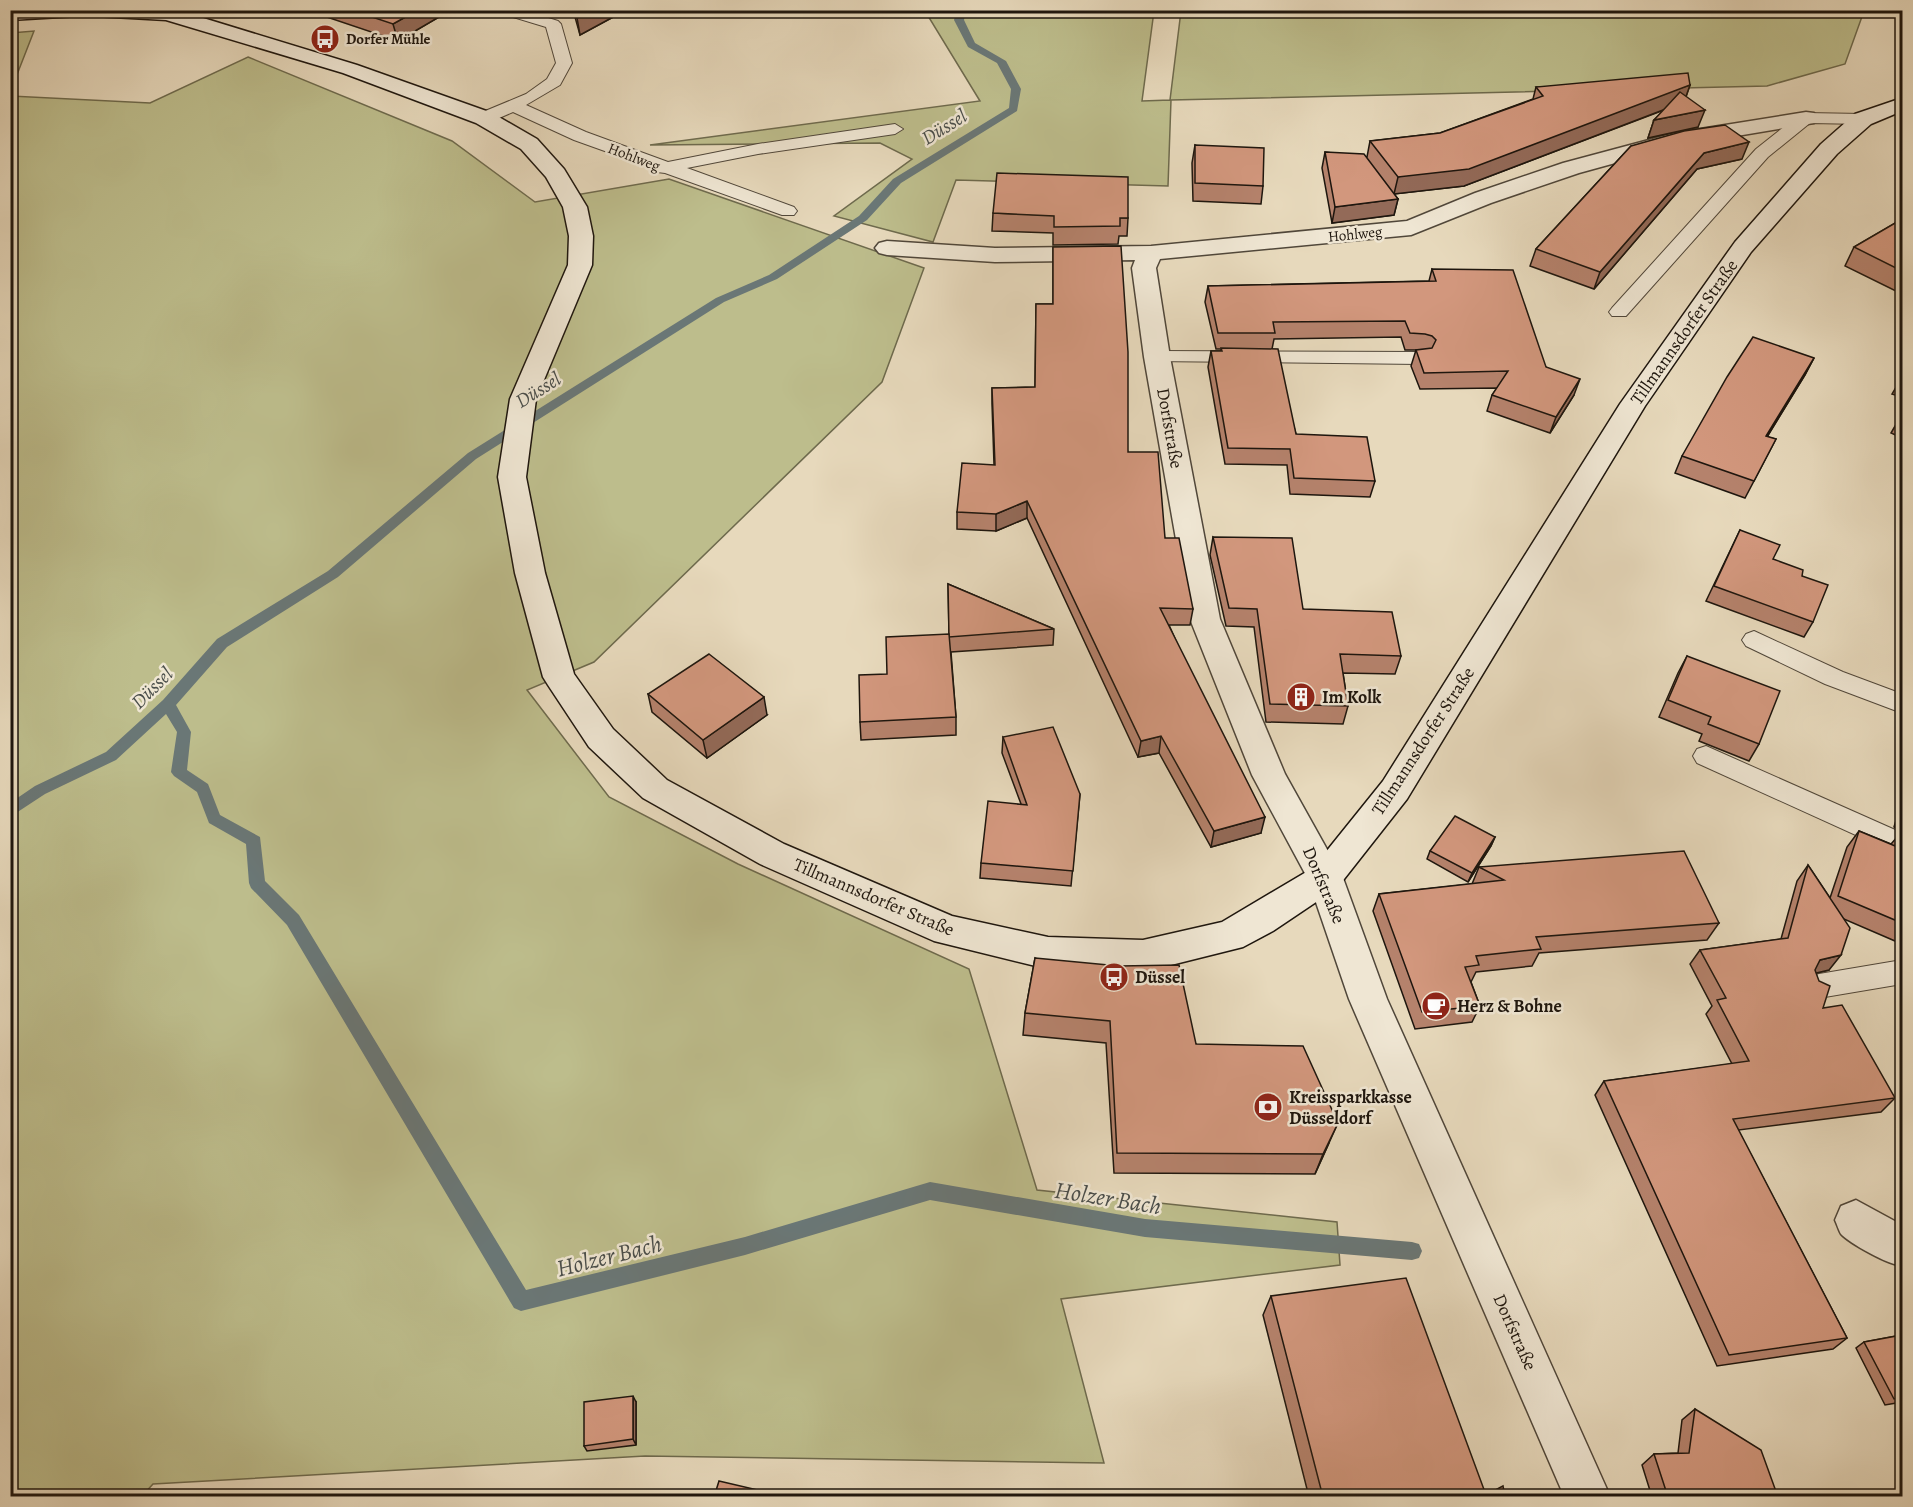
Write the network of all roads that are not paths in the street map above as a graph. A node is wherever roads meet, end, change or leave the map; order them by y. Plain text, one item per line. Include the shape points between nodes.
1 (78, 10) edge
2 (94, 10) edge
3 (505, 10) edge
4 (169, 12) edge
5 (10, 14) edge
6 (1902, 104) edge
7 (514, 106) junction
8 (484, 118) junction
9 (1806, 118) junction
10 (1863, 119) junction
11 (895, 129) dead end
12 (662, 168) junction
13 (788, 211) dead end
14 (887, 248) dead end
15 (1150, 253) junction
16 (1620, 312) dead end
17 (1157, 357) junction
18 (1420, 357) edge
19 (1754, 640) dead end
20 (1902, 704) edge
21 (1706, 756) dead end
22 (1902, 844) edge
23 (1325, 878) junction
24 (1902, 972) edge
25 (1819, 986) edge
26 (1856, 1220) dead end
27 (1902, 1245) edge
28 (1587, 1497) edge

1 - 5 main road
2 - 4 main road, Tillmannsdorfer Straße
3 - 7 lane via 554,24 564,63 554,81
4 - 8 main road, Tillmannsdorfer Straße via 350,69
6 - 10 main road, Tillmannsdorfer Straße
7 - 8 lane
7 - 12 lane, Hohlweg
8 - 23 main road, Tillmannsdorfer Straße via 529,144 556,174 575,207 581,236 580,265 523,399 512,477 530,573 559,677 601,738 655,789 772,854 946,930 1048,953 1143,956 1230,936
9 - 10 lane, Hohlweg
9 - 15 main road, Hohlweg via 1675,140 1571,168 1411,228
9 - 16 lane via 1762,153
10 - 23 main road, Tillmannsdorfer Straße via 1829,149 1743,247 1633,404 1395,790
11 - 12 lane
12 - 13 lane, Hohlweg
14 - 15 main road, Hohlweg via 995,255
15 - 17 main road, Dorfstraße via 1144,268
17 - 18 lane
17 - 23 main road, Dorfstraße via 1205,619 1269,775
19 - 20 lane via 1834,678
21 - 22 lane
23 - 28 main road, Dorfstraße via 1368,999
24 - 25 lane
26 - 27 main road

